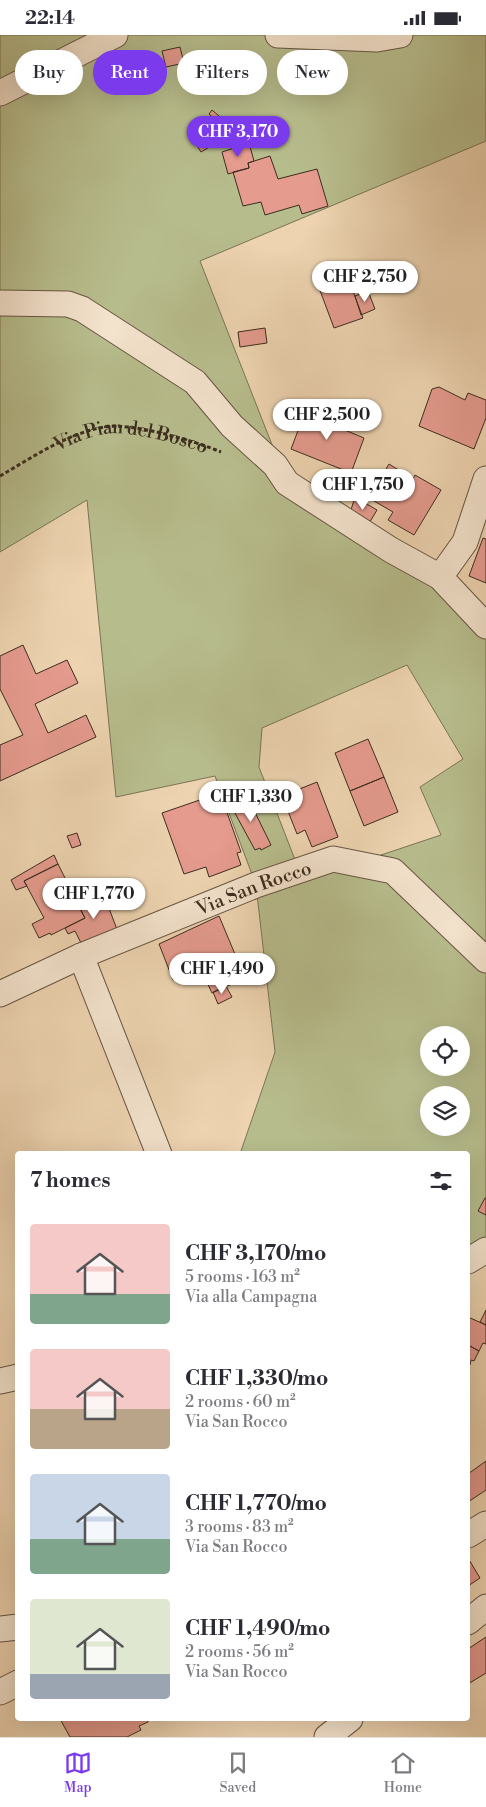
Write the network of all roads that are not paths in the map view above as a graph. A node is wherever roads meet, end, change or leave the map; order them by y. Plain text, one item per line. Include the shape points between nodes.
1 (115, 35) edge
2 (278, 35) edge
3 (400, 35) edge
4 (0, 93) edge
5 (0, 303) edge
6 (486, 479) edge
7 (440, 577) junction
8 (486, 626) edge
9 (81, 956) junction
10 (486, 960) edge
11 (0, 994) edge
12 (158, 1151) edge
13 (486, 1250) edge
14 (470, 1260) edge
15 (15, 1378) edge
16 (0, 1381) edge
17 (486, 1525) edge
18 (470, 1534) edge
19 (486, 1607) edge
20 (470, 1621) edge
21 (15, 1627) edge
22 (0, 1629) edge
23 (15, 1684) edge
24 (0, 1692) edge
25 (347, 1721) edge
26 (327, 1737) edge

1 - 4 street
2 - 3 street via 376,39
5 - 7 street via 68,304 82,309 166,361 194,381 232,426 275,465 287,483 391,550
6 - 7 street via 465,542
7 - 8 street
9 - 10 street, Via San Rocco via 256,885 333,859 393,871
9 - 11 street, Via San Rocco
9 - 12 street
13 - 14 street
15 - 16 street
17 - 18 street
19 - 20 street
21 - 22 street
23 - 24 street
25 - 26 street

